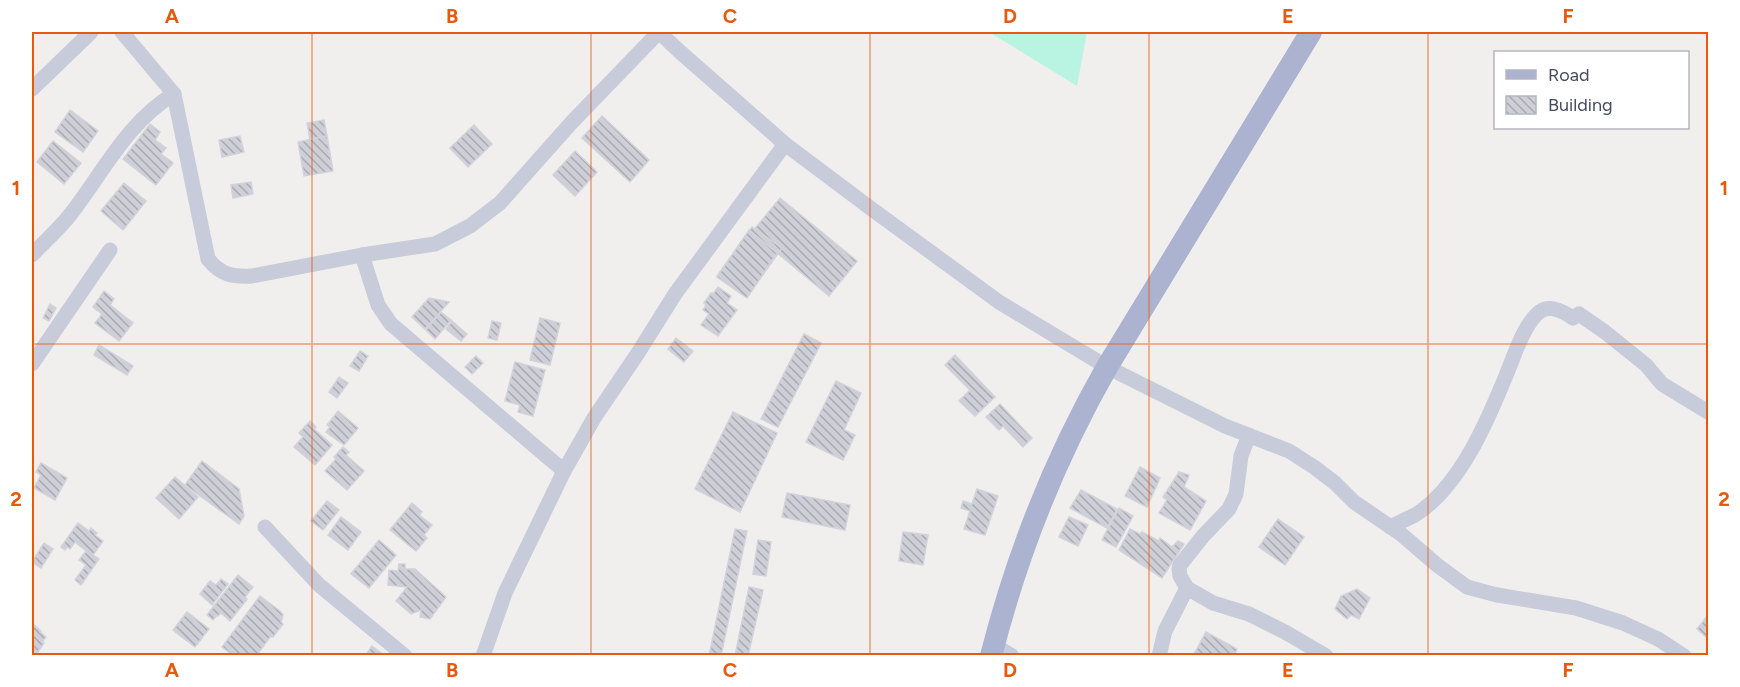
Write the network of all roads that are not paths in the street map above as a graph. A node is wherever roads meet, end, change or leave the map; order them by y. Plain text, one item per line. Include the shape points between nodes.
1 (90, 32) edge
2 (122, 32) edge
3 (659, 32) edge
4 (1311, 32) edge
5 (32, 89) edge
6 (174, 94) junction
7 (785, 144) junction
8 (110, 250) dead end
9 (32, 255) edge
10 (362, 255) junction
11 (32, 364) edge
12 (1107, 367) junction
13 (1708, 412) edge
14 (1249, 435) junction
15 (564, 471) junction
16 (265, 527) dead end
17 (1390, 527) junction
18 (1187, 588) junction
19 (999, 652) edge
20 (405, 656) edge
21 (483, 656) edge
22 (1160, 656) edge
23 (1326, 656) edge
24 (1684, 656) edge

1 - 5 street
2 - 6 street
3 - 7 street
3 - 10 street via 485,215 435,244
4 - 12 main road
6 - 9 street via 136,125 68,217
6 - 10 street via 208,259 217,270 235,277 252,276
7 - 12 street via 999,302
7 - 15 street via 675,294
8 - 11 street
10 - 15 street via 378,305 391,324
12 - 14 street
12 - 19 main road via 1059,459 1016,569
13 - 17 street via 1662,384 1646,365 1578,314 1573,318 1554,308 1542,310 1526,330 1461,466 1428,504
14 - 17 street via 1305,461
14 - 18 street via 1229,509 1180,565 1180,576
15 - 21 street via 505,593
16 - 20 street via 319,585
17 - 24 street via 1467,587 1576,608 1623,623
18 - 22 street via 1165,631
18 - 23 street via 1213,603 1249,614

